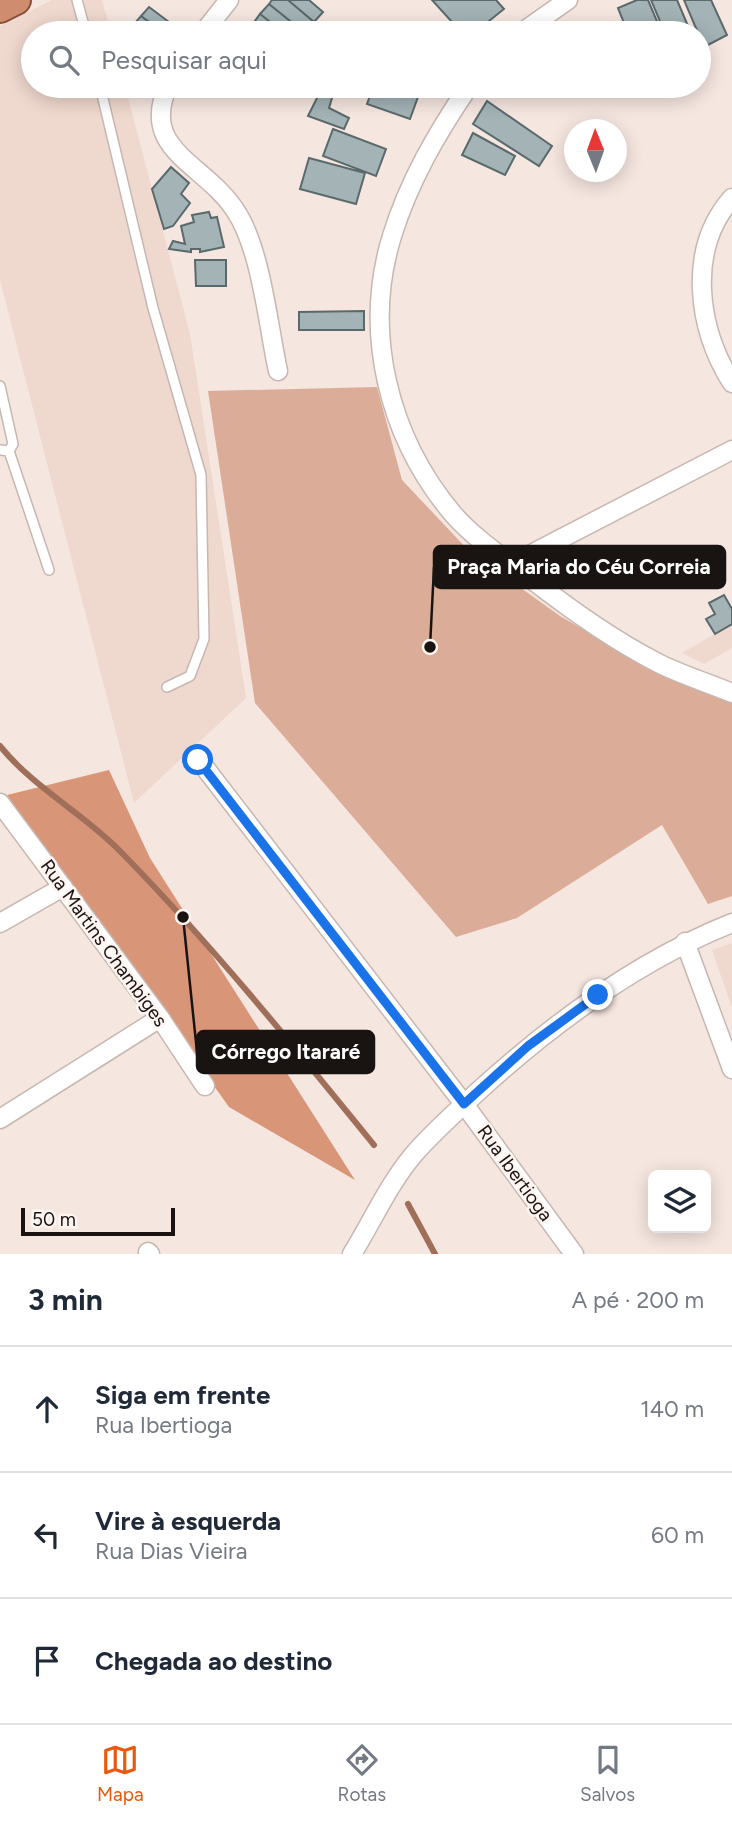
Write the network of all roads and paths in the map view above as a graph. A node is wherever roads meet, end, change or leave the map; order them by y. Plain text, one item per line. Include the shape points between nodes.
1 (16, 0) edge
2 (76, 0) edge
3 (229, 0) edge
4 (568, 0) edge
5 (0, 8) edge
6 (82, 21) edge
7 (213, 21) edge
8 (538, 21) edge
9 (103, 98) edge
10 (164, 98) edge
11 (462, 98) edge
12 (732, 198) edge
13 (278, 371) dead end
14 (732, 383) edge
15 (0, 386) edge
16 (732, 450) edge
17 (4, 451) edge
18 (512, 564) junction
19 (49, 569) dead end
20 (167, 687) dead end
21 (732, 693) edge
22 (198, 760) dead end
23 (0, 803) edge
24 (63, 887) junction
25 (0, 923) edge
26 (732, 923) edge
27 (685, 942) junction
28 (160, 1018) junction
29 (732, 1069) edge
30 (205, 1086) dead end
31 (464, 1104) junction
32 (0, 1119) edge
33 (352, 1254) edge
34 (574, 1254) edge

1 - 5 highway
2 - 6 lane
3 - 7 street
4 - 8 street
9 - 20 lane via 153,308 201,475 204,639 190,676
10 - 13 street via 160,131 236,211 252,247
11 - 18 street via 415,174 391,238 381,301 381,357 394,416 422,473 455,516
12 - 14 street via 715,222 703,262 701,307 719,363
15 - 17 lane via 13,436 13,444
16 - 18 street
17 - 19 lane
18 - 21 street via 573,612 659,663
22 - 31 street, Rua Ibertioga
23 - 24 street, Rua Martins Chambiges
24 - 25 street
24 - 28 street, Rua Martins Chambiges
26 - 27 street
27 - 29 street
27 - 31 street via 598,995 528,1046
28 - 30 street, Rua Martins Chambiges
28 - 32 street
31 - 33 street via 415,1153 389,1187
31 - 34 street, Rua Ibertioga

